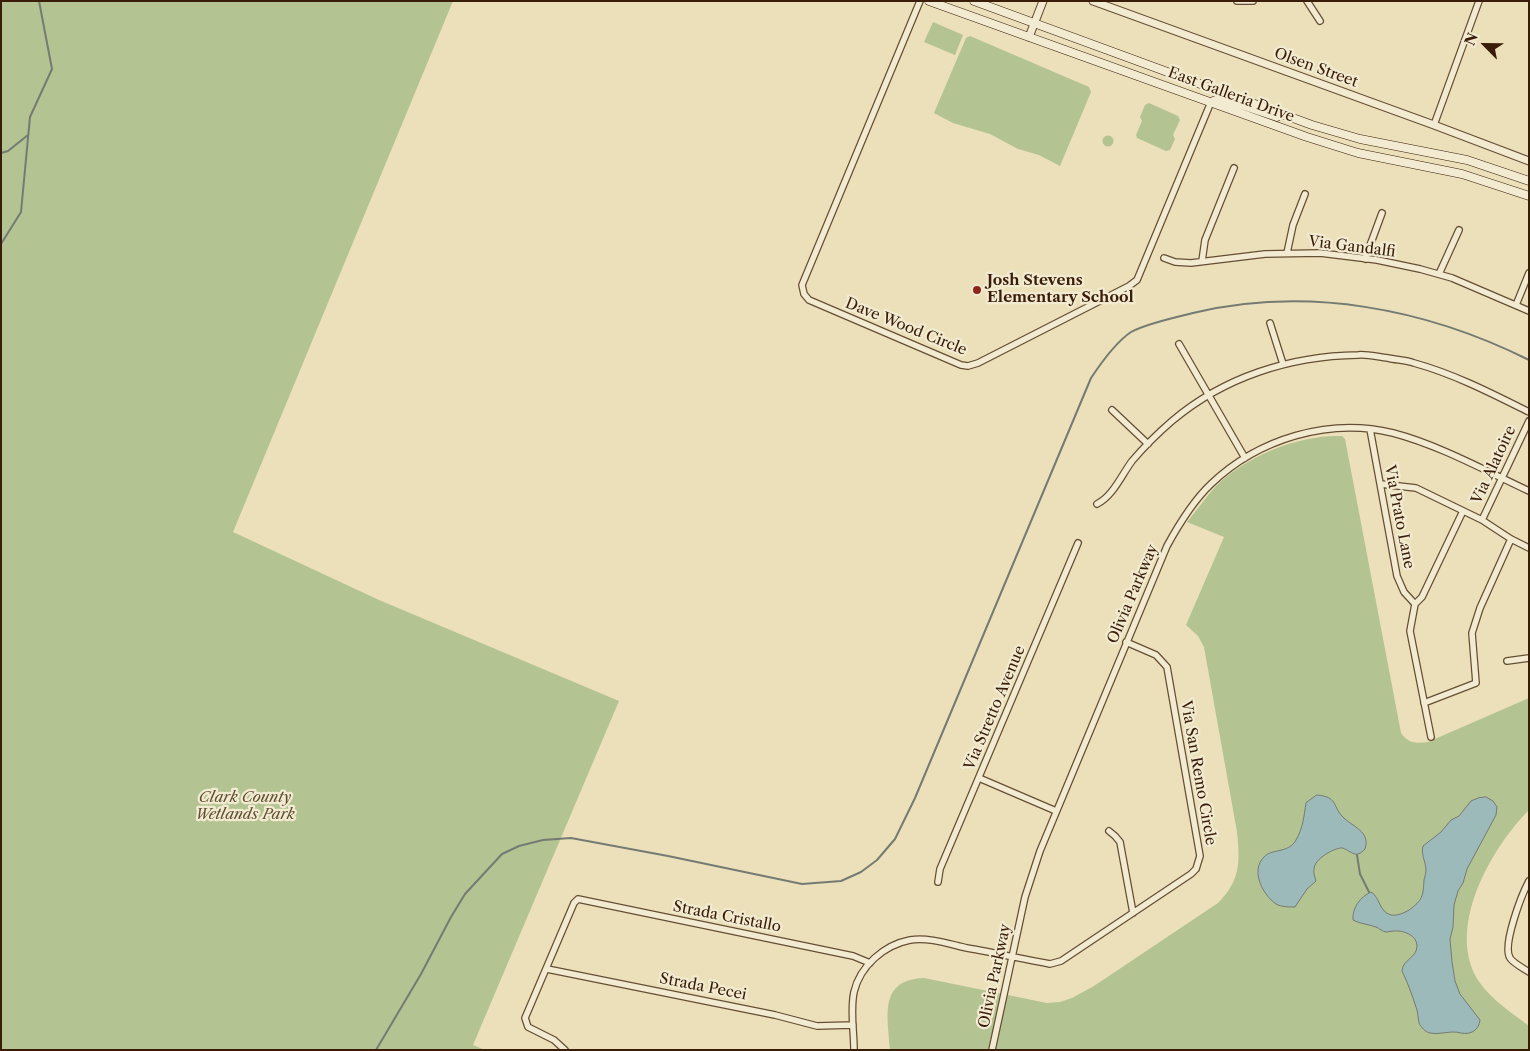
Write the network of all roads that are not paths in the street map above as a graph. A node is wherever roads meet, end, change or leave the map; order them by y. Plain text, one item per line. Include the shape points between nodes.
1 (920, 1) edge
2 (929, 1) edge
3 (974, 1) edge
4 (1043, 1) edge
5 (1093, 1) edge
6 (1237, 1) edge
7 (1253, 1) edge
8 (1307, 1) edge
9 (1478, 1) edge
10 (1320, 21) dead end
11 (1034, 23) junction
12 (1029, 37) junction
13 (1210, 102) junction
14 (1295, 119) junction
15 (1434, 125) junction
16 (1529, 161) edge
17 (1234, 168) dead end
18 (1529, 181) edge
19 (1305, 194) dead end
20 (1529, 196) edge
21 (1382, 213) dead end
22 (1459, 230) dead end
23 (1287, 253) junction
24 (1164, 258) dead end
25 (1365, 259) junction
26 (1202, 262) junction
27 (1529, 273) edge
28 (1439, 274) junction
29 (1516, 305) junction
30 (1529, 311) edge
31 (1270, 323) dead end
32 (1179, 344) dead end
33 (1283, 364) junction
34 (1209, 395) junction
35 (1112, 410) dead end
36 (1529, 412) edge
37 (1529, 421) edge
38 (1370, 429) junction
39 (1148, 444) junction
40 (1245, 458) junction
41 (1502, 478) junction
42 (1381, 484) junction
43 (1529, 491) edge
44 (1097, 504) dead end
45 (1463, 511) junction
46 (1482, 520) junction
47 (1512, 540) junction
48 (1078, 544) dead end
49 (1529, 548) edge
50 (1414, 604) junction
51 (1126, 642) junction
52 (1529, 658) edge
53 (1507, 661) dead end
54 (1424, 703) junction
55 (1430, 737) dead end
56 (979, 778) junction
57 (1056, 811) junction
58 (1110, 831) dead end
59 (1529, 881) edge
60 (938, 882) dead end
61 (1133, 913) junction
62 (1012, 957) junction
63 (870, 963) junction
64 (547, 970) junction
65 (1529, 972) edge
66 (853, 1025) junction
67 (565, 1050) edge
68 (854, 1050) edge
69 (992, 1050) edge

1 - 13 street, Dave Wood Circle via 802,285 809,300 961,365 978,363 1137,280
2 - 12 main road, East Galleria Drive
3 - 11 main road, East Galleria Drive
4 - 11 street
5 - 15 street, Olsen Street
6 - 7 street
8 - 10 street
9 - 15 street
11 - 12 street
11 - 14 main road, East Galleria Drive
12 - 13 main road, East Galleria Drive
13 - 14 main road via 1221,98 1284,120
13 - 20 main road, East Galleria Drive via 1358,153 1462,174
14 - 18 main road, East Galleria Drive via 1360,139 1467,160
15 - 16 street, Olsen Street
17 - 26 street via 1205,240
19 - 23 street
21 - 25 street
22 - 28 street
23 - 25 street, Via Gandalfi via 1320,253
23 - 26 street, Via Gandalfi
24 - 26 street, Via Gandalfi via 1175,262
25 - 28 street, Via Gandalfi
27 - 29 street
28 - 29 street, Via Gandalfi
29 - 30 street, Via Gandalfi
31 - 33 street
32 - 34 street
33 - 34 street via 1232,381
33 - 36 street via 1360,354 1412,362 1457,377
34 - 39 street via 1172,420
34 - 40 street
35 - 39 street
37 - 41 street, Via Alatoire
38 - 40 street, Olivia Parkway via 1340,428 1305,433 1269,445
38 - 41 street, Olivia Parkway via 1416,440
38 - 42 street, Via Prato Lane
39 - 44 street via 1106,500
40 - 51 street, Olivia Parkway via 1209,486 1177,528
41 - 43 street, Olivia Parkway
41 - 46 street, Via Alatoire
42 - 45 street via 1416,488
42 - 50 street, Via Prato Lane via 1397,576
45 - 46 street
45 - 50 street via 1422,598
46 - 47 street
47 - 49 street
47 - 54 street via 1480,608 1472,633 1476,684
48 - 56 street, Via Stretto Avenue
50 - 54 street via 1410,631
51 - 57 street, Olivia Parkway
51 - 61 street, Via San Remo Circle via 1156,656 1167,667 1200,856 1191,874
52 - 53 street
54 - 55 street
56 - 57 street
56 - 60 street, Via Stretto Avenue via 940,869
57 - 62 street, Olivia Parkway via 1030,879
58 - 61 street via 1120,842
59 - 65 street via 1522,894 1509,943 1510,957
61 - 62 street, Via San Remo Circle via 1061,961 1050,964
62 - 63 street, Via San Remo Circle via 934,941 912,940 888,948
62 - 69 street, Olivia Parkway
63 - 64 street, Strada Cristallo via 854,956 578,899
63 - 66 street via 854,992
64 - 66 street, Strada Pecei via 775,1015 805,1024
64 - 67 street via 525,1018 528,1027 554,1040
66 - 68 street

